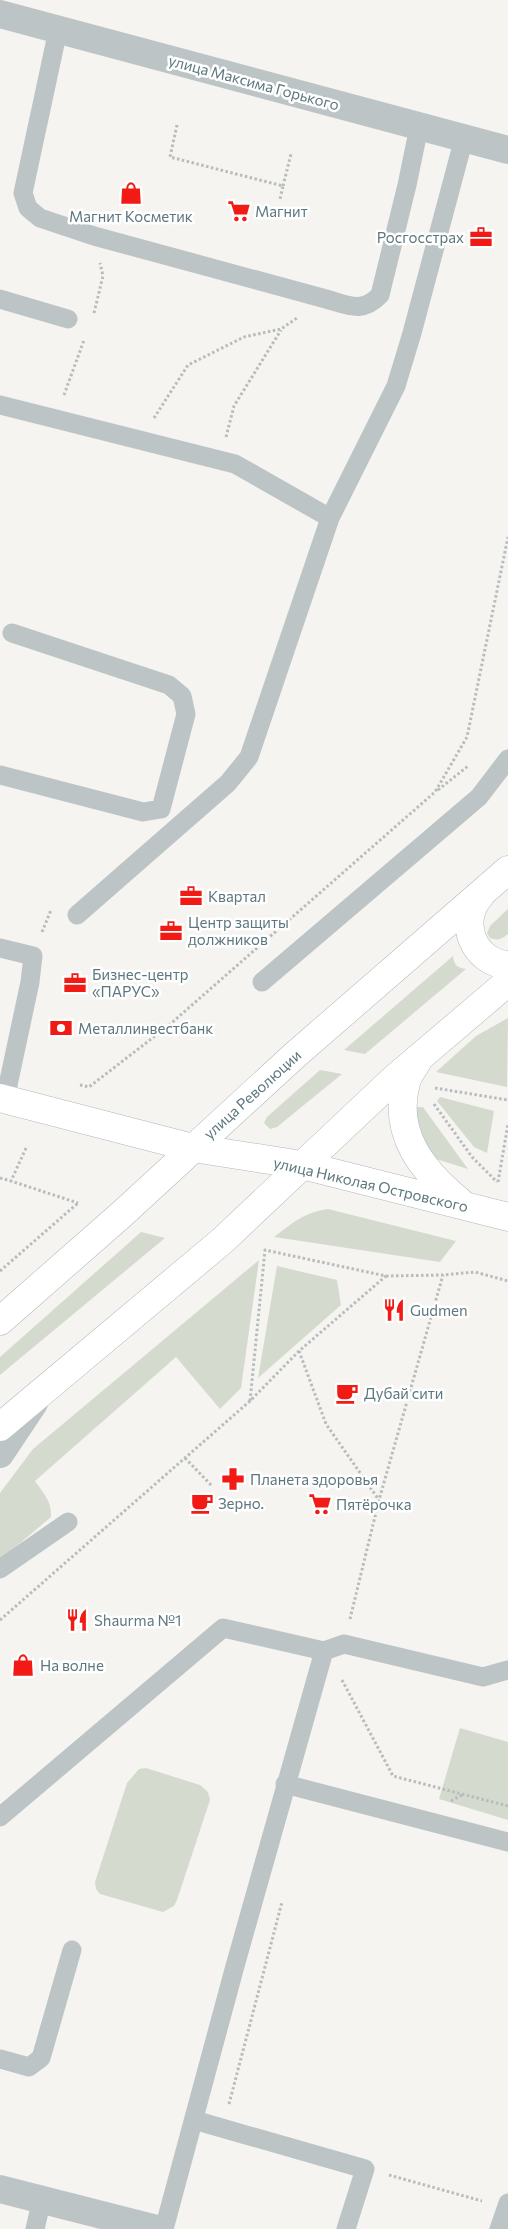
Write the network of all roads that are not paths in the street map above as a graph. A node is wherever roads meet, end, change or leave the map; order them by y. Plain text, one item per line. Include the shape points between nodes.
1 (0, 14) edge
2 (58, 30) junction
3 (419, 127) junction
4 (464, 138) junction
5 (508, 150) edge
6 (0, 300) edge
7 (68, 319) dead end
8 (0, 405) edge
9 (330, 518) junction
10 (12, 633) dead end
11 (508, 759) edge
12 (0, 775) edge
13 (508, 870) edge
14 (484, 891) junction
15 (77, 915) dead end
16 (0, 948) edge
17 (508, 965) edge
18 (262, 982) dead end
19 (508, 982) edge
20 (420, 1057) junction
21 (3, 1099) edge
22 (193, 1148) junction
23 (302, 1165) junction
24 (464, 1205) junction
25 (508, 1216) edge
26 (0, 1321) edge
27 (41, 1393) junction
28 (0, 1427) edge
29 (0, 1454) edge
30 (68, 1522) dead end
31 (0, 1568) edge
32 (324, 1652) junction
33 (508, 1670) edge
34 (286, 1784) junction
35 (0, 1817) edge
36 (508, 1842) edge
37 (72, 1950) dead end
38 (0, 2058) edge
39 (194, 2120) junction
40 (0, 2189) edge
41 (42, 2199) junction
42 (507, 2205) edge
43 (35, 2229) edge
44 (157, 2229) edge
45 (164, 2229) edge
46 (346, 2229) edge
47 (499, 2229) edge

1 - 2 street, улица Максима Горького
2 - 3 street, улица Максима Горького
2 - 3 lane via 23,193 28,208 40,218 94,236 358,308 372,304 380,295
3 - 4 street, улица Максима Горького
4 - 5 street, улица Максима Горького
4 - 9 lane via 396,386
6 - 7 lane
8 - 9 lane via 236,464
9 - 15 lane via 249,757 228,783
10 - 12 lane via 169,685 182,696 186,714 161,809 143,812
11 - 18 lane via 479,797
13 - 14 main road, улица Революции
14 - 17 main road via 470,913 472,940 489,960
14 - 22 main road, улица Революции via 295,1054
16 - 21 lane via 33,956
19 - 20 main road
20 - 23 main road
20 - 24 main road via 406,1081 402,1108 405,1128 416,1155 434,1180
21 - 22 main road, улица Николая Островского
22 - 23 main road, улица Николая Островского
22 - 26 main road, улица Революции
23 - 24 main road, улица Николая Островского
23 - 27 main road via 222,1241
24 - 25 main road, улица Николая Островского
27 - 28 main road
27 - 29 street
30 - 31 lane
32 - 33 lane via 344,1644 483,1677
32 - 34 lane
32 - 35 lane via 223,1628
34 - 36 lane
34 - 39 lane
37 - 38 lane via 41,2058 29,2067
39 - 45 lane
39 - 46 lane via 365,2169
40 - 41 street
41 - 43 lane
41 - 44 street
42 - 47 lane

